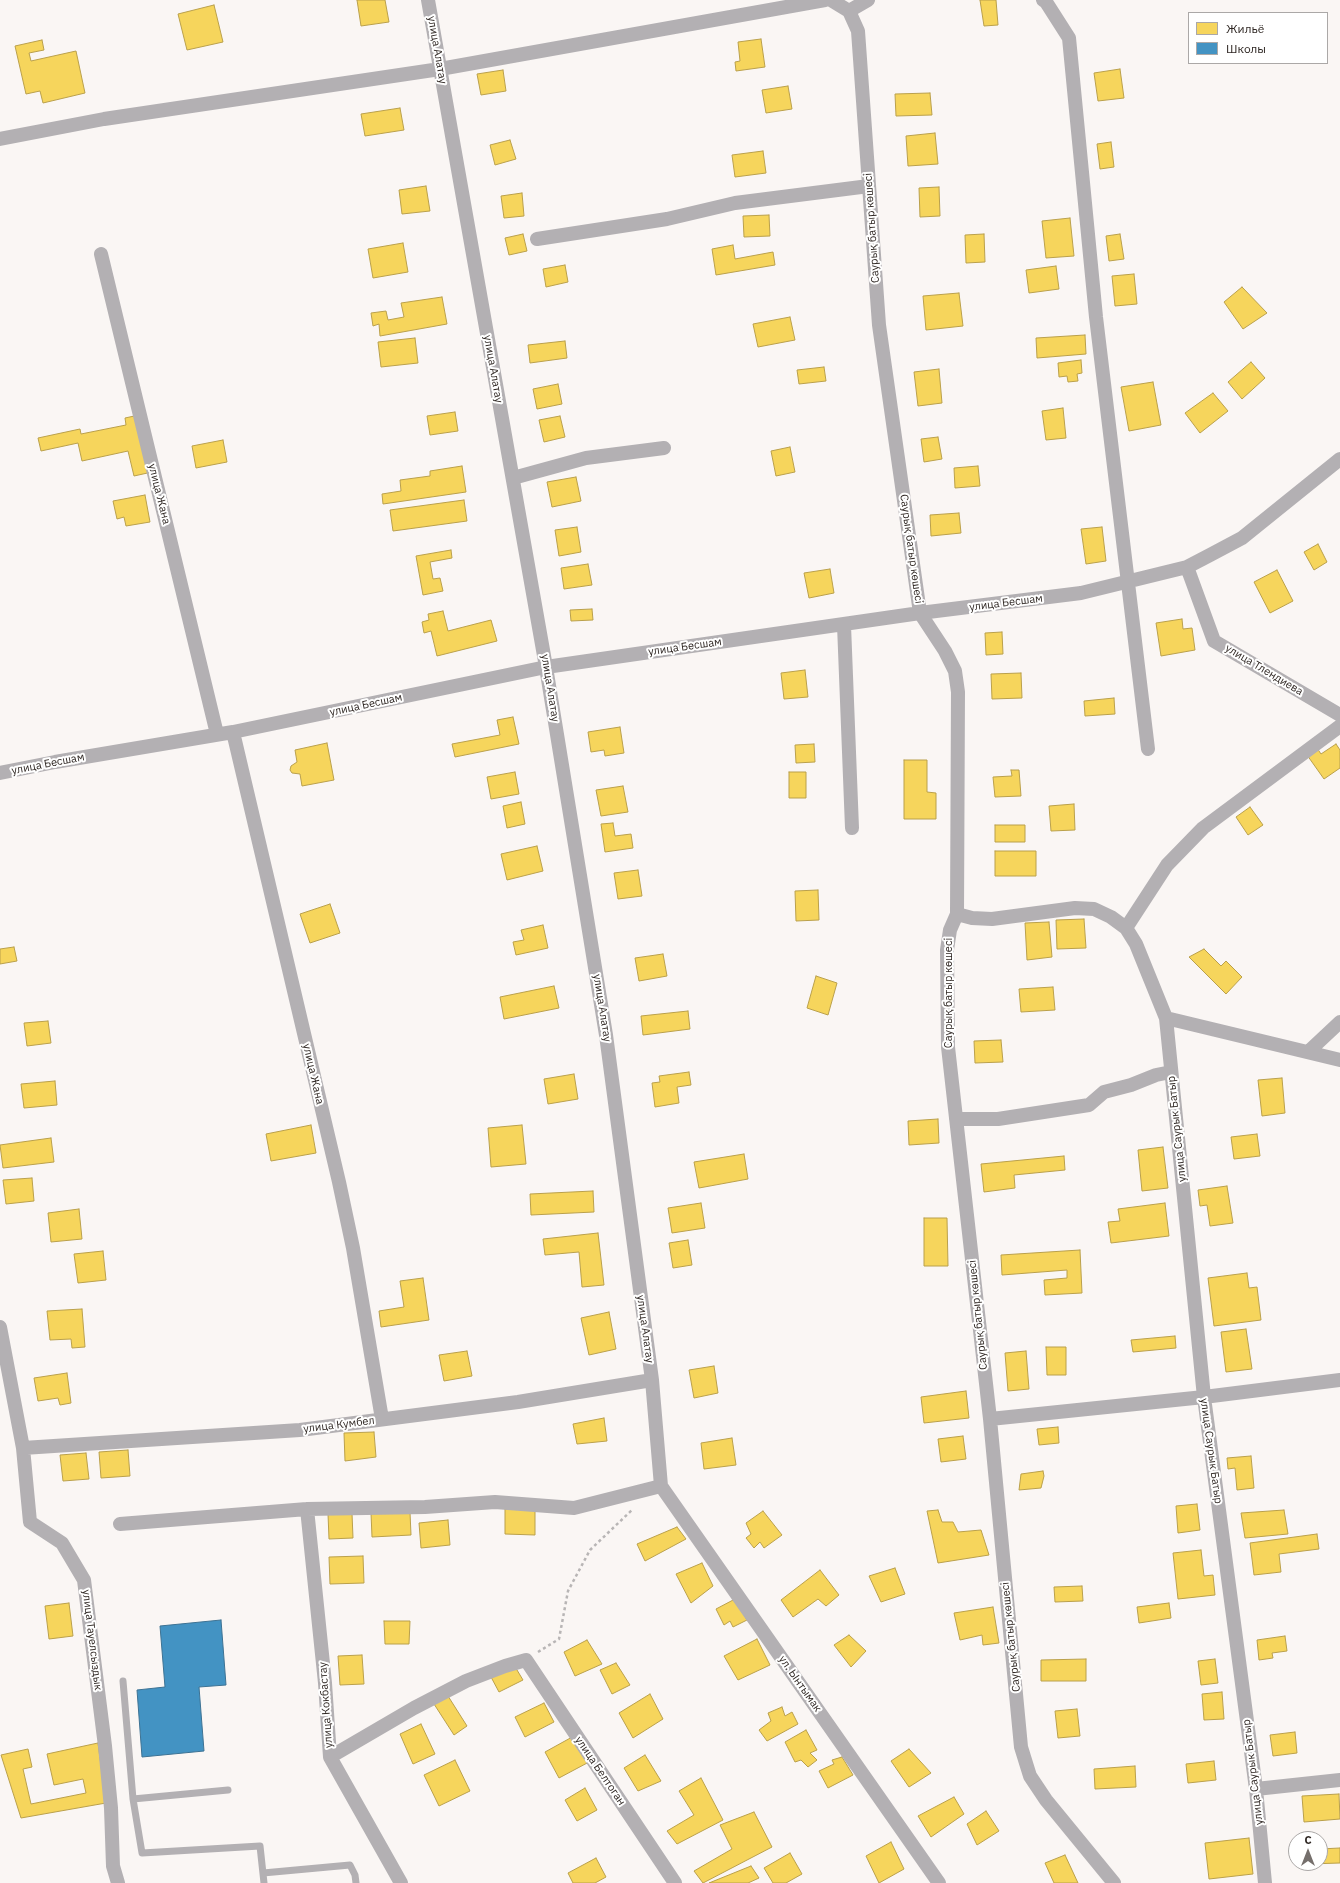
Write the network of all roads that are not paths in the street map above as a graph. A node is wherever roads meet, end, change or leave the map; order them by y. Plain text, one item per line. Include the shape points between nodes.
1 (428, 0) edge
2 (825, 0) edge
3 (831, 0) edge
4 (868, 0) edge
5 (1043, 0) edge
6 (849, 11) junction
7 (440, 69) junction
8 (0, 139) edge
9 (869, 186) junction
10 (537, 239) dead end
11 (101, 254) dead end
12 (664, 448) dead end
13 (1340, 459) edge
14 (513, 478) junction
15 (1187, 567) junction
16 (1129, 581) junction
17 (920, 614) junction
18 (844, 624) junction
19 (546, 667) junction
20 (1340, 715) edge
21 (1340, 726) edge
22 (233, 732) junction
23 (217, 734) junction
24 (1148, 749) dead end
25 (0, 773) edge
26 (852, 828) dead end
27 (958, 914) junction
28 (1126, 928) junction
29 (1166, 1018) junction
30 (1340, 1022) edge
31 (1308, 1052) junction
32 (1340, 1060) edge
33 (1171, 1072) junction
34 (956, 1119) junction
35 (0, 1327) edge
36 (652, 1380) junction
37 (1340, 1380) edge
38 (1204, 1397) junction
39 (382, 1419) junction
40 (990, 1419) junction
41 (24, 1448) junction
42 (661, 1486) junction
43 (307, 1509) junction
44 (120, 1524) dead end
45 (123, 1681) dead end
46 (330, 1757) junction
47 (1340, 1780) edge
48 (1256, 1789) junction
49 (228, 1790) dead end
50 (133, 1799) junction
51 (263, 1873) junction
52 (118, 1883) edge
53 (264, 1883) edge
54 (356, 1883) edge
55 (401, 1883) edge
56 (675, 1883) edge
57 (939, 1883) edge
58 (1114, 1883) edge
59 (1265, 1883) edge

1 - 7 street, улица Алатау
2 - 7 street
3 - 6 street
4 - 6 street
5 - 16 street via 1069,38 1096,317
6 - 9 street, Саурық батыр көшесі via 858,31
7 - 8 street via 104,119
7 - 14 street, улица Алатау
9 - 10 street via 735,203 667,219
9 - 17 street, Саурық батыр көшесі via 879,325
11 - 23 street, улица Жана
12 - 14 street via 586,458
13 - 15 street, улица Бесшам via 1242,538
14 - 19 street, улица Алатау
15 - 16 street, улица Бесшам
15 - 20 street, улица Тлендиева via 1214,641
16 - 17 street, улица Бесшам via 1082,593
16 - 24 street
17 - 18 street, улица Бесшам
17 - 27 street, Саурық батыр көшесі via 955,671 958,692
18 - 19 street, улица Бесшам
18 - 26 street
19 - 22 street, улица Бесшам
19 - 36 street, улица Алатау via 606,1035
21 - 28 street via 1203,828 1167,865
22 - 23 street, улица Бесшам
22 - 39 street, улица Жана via 339,1182
23 - 25 street, улица Бесшам
27 - 28 street via 992,919 1075,908 1094,909 1112,917
27 - 34 street, Саурық батыр көшесі via 950,930 947,950 948,1047
28 - 29 street, улица Саурык Батыр via 1136,944
29 - 31 street
29 - 33 street, улица Саурык Батыр
30 - 31 street
31 - 32 street
33 - 34 street via 1104,1092 1089,1105 998,1119
33 - 38 street, улица Саурык Батыр
34 - 40 street, Саурық батыр көшесі
35 - 41 street, улица Тауелсыздык
36 - 39 street, улица Кумбел via 518,1402
36 - 42 street, улица Алатау
37 - 38 street
38 - 40 street
38 - 48 street, улица Саурык Батыр
39 - 41 street, улица Кумбел via 300,1430
40 - 58 street, Саурық батыр көшесі via 1022,1747 1030,1776 1046,1800
41 - 52 street, улица Тауелсыздык via 30,1522 62,1543 84,1580 111,1808 113,1866
42 - 43 street via 574,1508 495,1502 426,1507
42 - 57 street, ул. Ынтымак
43 - 44 street
43 - 46 street, улица Кокбастау
45 - 50 lane
46 - 55 street, улица Кокбастау
46 - 56 street, улица Белтоган via 466,1681 526,1660
47 - 48 street
48 - 59 street, улица Саурык Батыр
49 - 50 lane
50 - 51 lane via 142,1853 260,1846
51 - 53 lane
51 - 54 lane via 350,1865

